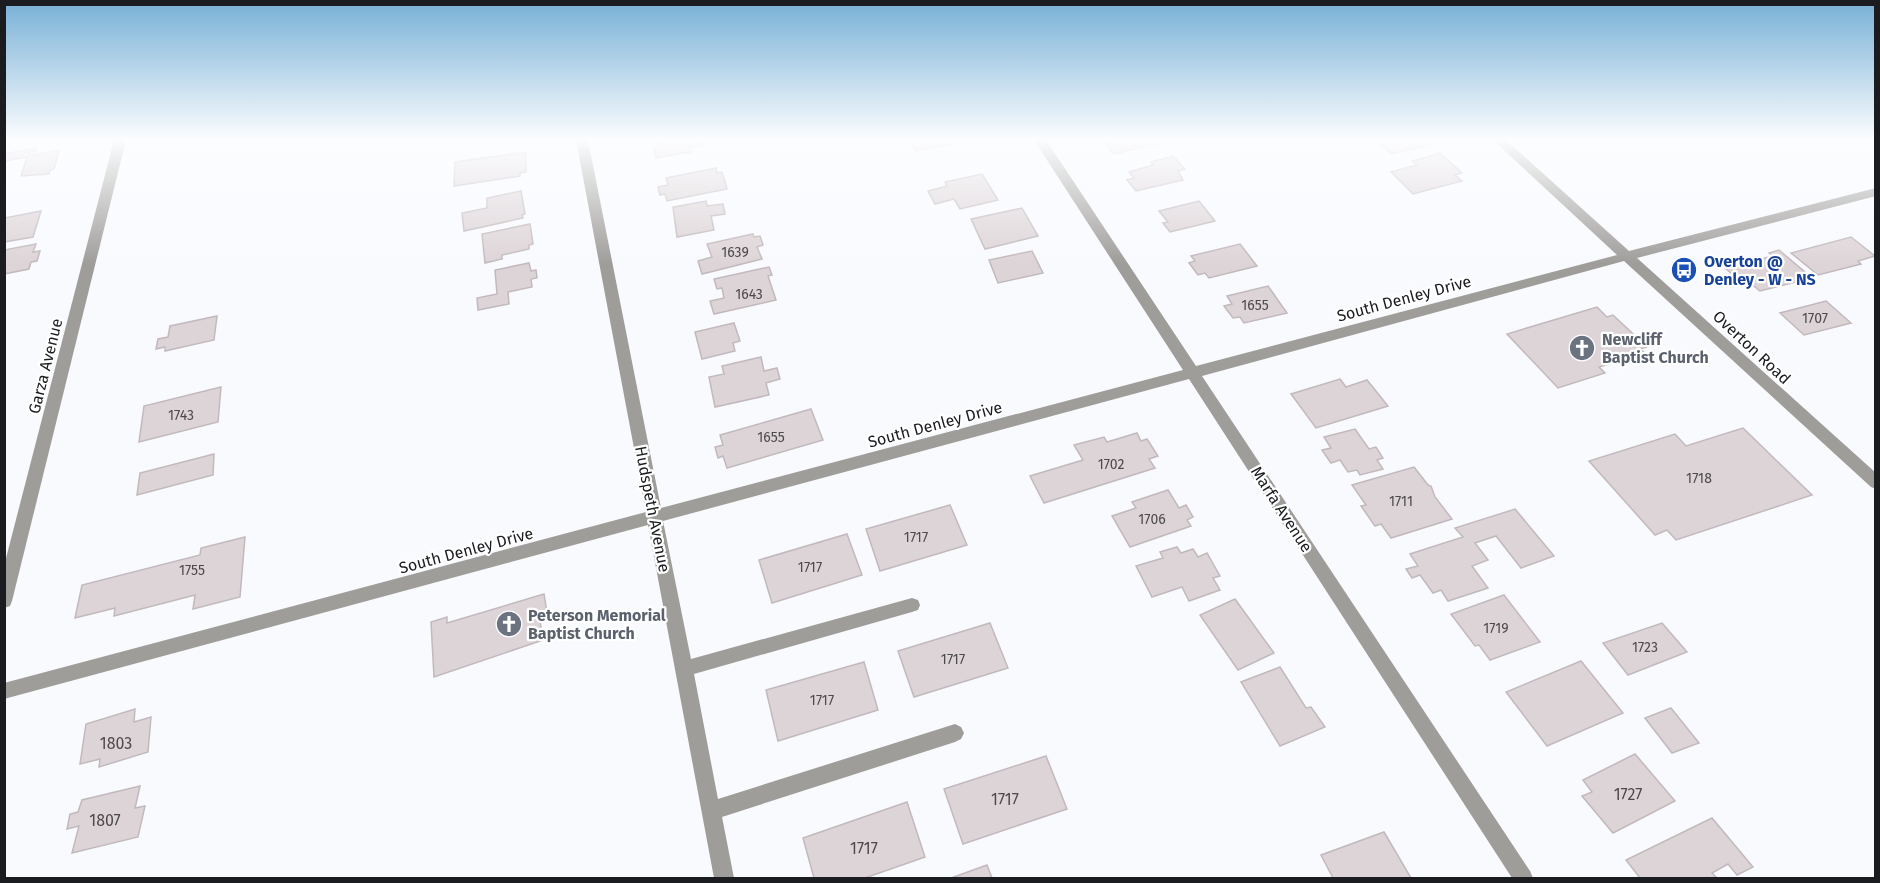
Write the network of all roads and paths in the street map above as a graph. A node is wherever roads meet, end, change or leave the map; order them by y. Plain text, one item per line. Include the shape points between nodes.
1 (110, 181) edge
2 (590, 181) edge
3 (1067, 181) edge
4 (1545, 181) edge
5 (1875, 192) edge
6 (1628, 256) junction
7 (1193, 373) junction
8 (1875, 483) edge
9 (656, 518) junction
10 (4, 601) edge
11 (912, 605) dead end
12 (683, 669) junction
13 (4, 691) edge
14 (955, 733) dead end
15 (710, 812) junction
16 (724, 879) edge
17 (1523, 879) edge

1 - 10 street, Garza Avenue
2 - 9 street, Hudspeth Avenue
3 - 7 street, Marfa Avenue
4 - 6 street, Overton Road
5 - 6 street, South Denley Drive
6 - 7 street, South Denley Drive
6 - 8 street, Overton Road
7 - 9 street, South Denley Drive
7 - 17 street, Marfa Avenue
9 - 12 street, Hudspeth Avenue
9 - 13 street, South Denley Drive
11 - 12 street
12 - 15 street, Hudspeth Avenue
14 - 15 street
15 - 16 street, Hudspeth Avenue

